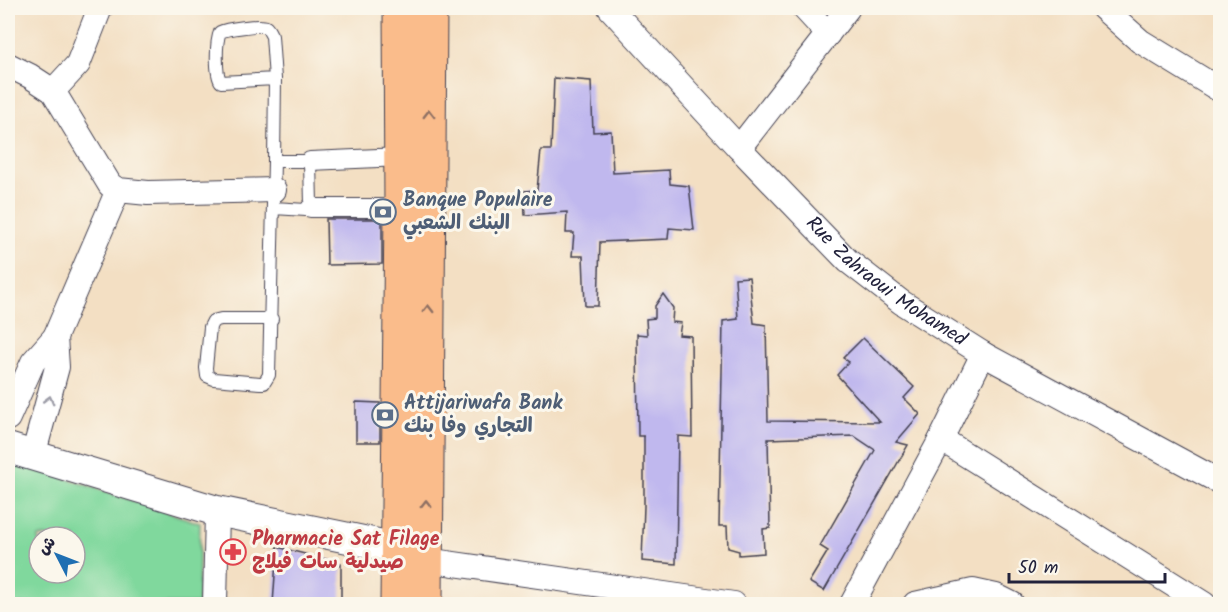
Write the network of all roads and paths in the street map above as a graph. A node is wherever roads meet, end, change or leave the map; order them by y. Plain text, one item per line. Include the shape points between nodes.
1 (100, 8) edge
2 (400, 8) edge
3 (430, 8) edge
4 (610, 8) edge
5 (804, 8) edge
6 (848, 8) edge
7 (1103, 8) edge
8 (828, 34) junction
9 (8, 65) edge
10 (275, 78) junction
11 (1219, 83) edge
12 (53, 91) junction
13 (739, 148) junction
14 (400, 157) junction
15 (274, 161) junction
16 (310, 161) junction
17 (118, 190) junction
18 (274, 199) junction
19 (310, 208) junction
20 (401, 208) junction
21 (272, 319) junction
22 (54, 337) junction
23 (982, 354) junction
24 (8, 418) edge
25 (941, 439) junction
26 (20, 452) edge
27 (1221, 482) edge
28 (217, 511) junction
29 (411, 554) junction
30 (215, 604) edge
31 (397, 604) edge
32 (426, 604) edge
33 (734, 604) edge
34 (852, 604) edge
35 (915, 604) edge
36 (1012, 604) edge
37 (1204, 604) edge

1 - 12 street via 78,64
2 - 14 main road
29 -> 3 main road
4 - 13 street, Rue Zahraoui Mohamed
5 - 8 street
6 - 8 street
7 - 11 street via 1140,40
8 - 13 street
9 - 12 street
10 - 10 lane via 221,82 217,73 220,32 266,27 272,36
10 - 15 lane
12 - 17 street via 110,185
13 - 23 street, Rue Zahraoui Mohamed via 848,261
14 - 16 street
14 - 20 main road
15 - 16 lane
15 - 18 lane
16 - 19 lane
17 - 18 street
17 - 22 street
18 - 19 lane
18 - 21 lane
19 - 20 street
20 - 29 main road
21 - 21 lane via 268,379 260,383 207,376 213,321
22 - 24 street via 33,362
26 -> 22 street via 57,367
23 - 25 street
23 - 27 street, Rue Zahraoui Mohamed
25 - 34 street
25 - 37 street
26 - 28 street
28 - 29 street
28 - 30 street
29 - 31 main road
29 - 32 main road
29 - 33 street
35 - 36 street via 973,591

